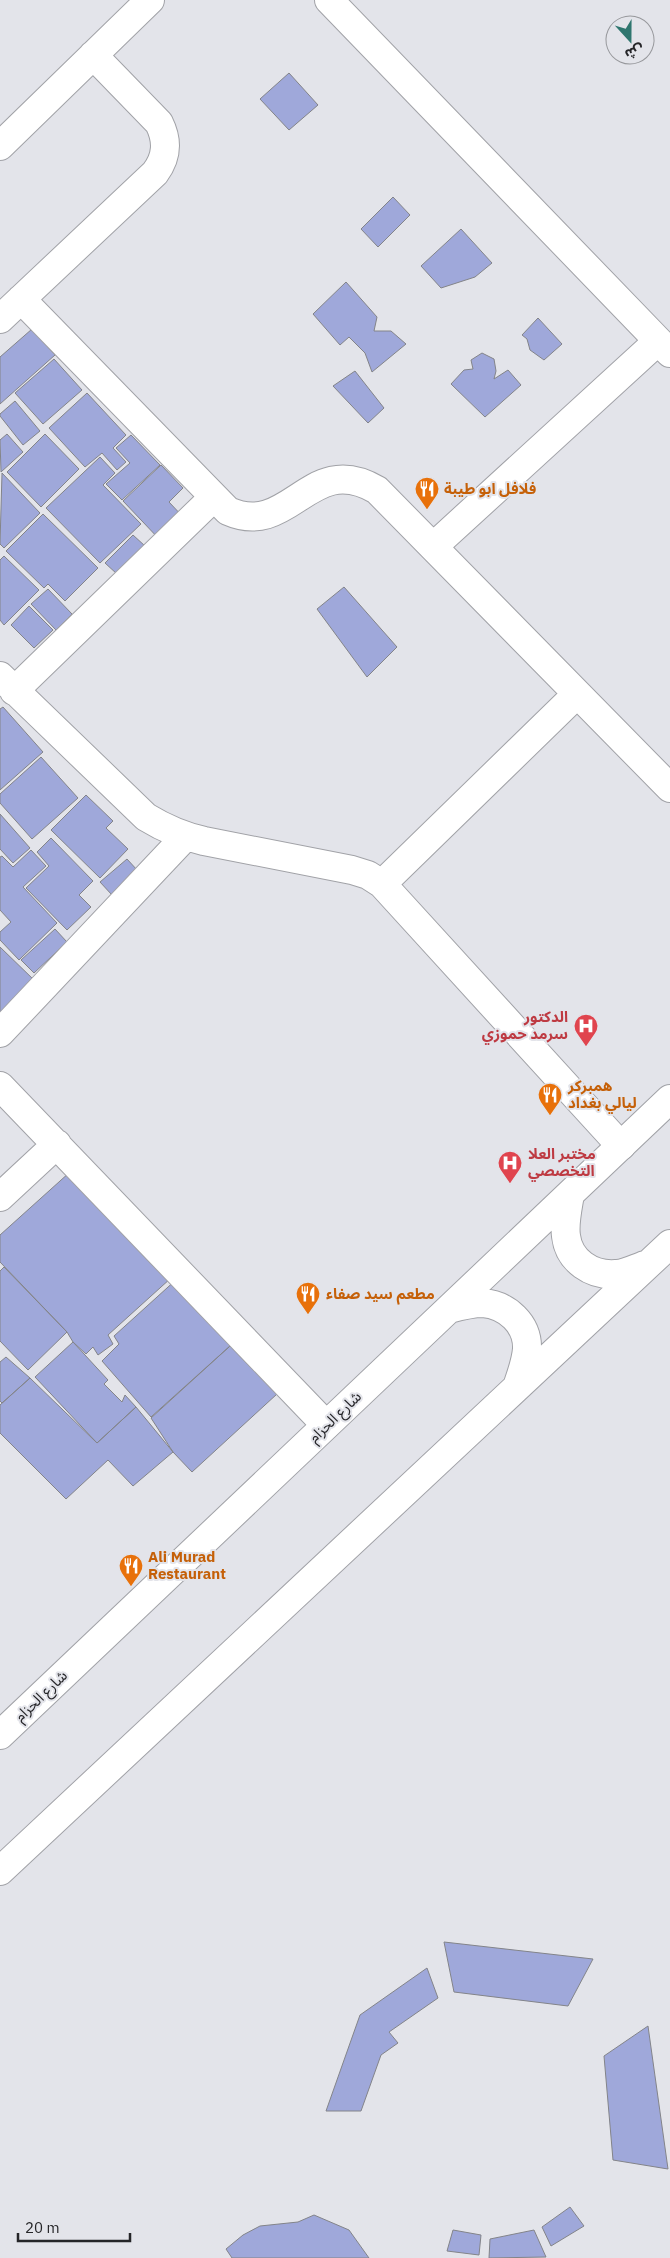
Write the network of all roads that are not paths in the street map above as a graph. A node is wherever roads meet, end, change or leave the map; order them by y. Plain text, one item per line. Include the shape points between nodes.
1 (150, 0) edge
2 (329, 0) edge
3 (93, 55) junction
4 (0, 146) edge
5 (21, 299) junction
6 (0, 319) edge
7 (664, 347) edge
8 (214, 497) junction
9 (434, 546) junction
10 (7, 684) edge
11 (577, 694) junction
12 (670, 788) edge
13 (185, 837) junction
14 (382, 884) junction
15 (0, 1033) edge
16 (0, 1086) edge
17 (670, 1099) edge
18 (57, 1144) junction
19 (621, 1146) junction
20 (570, 1194) junction
21 (0, 1197) edge
22 (670, 1244) edge
23 (648, 1264) junction
24 (449, 1309) junction
25 (517, 1386) junction
26 (326, 1425) junction
27 (0, 1735) edge
28 (0, 1871) edge

1 - 3 street
2 - 7 street
3 - 4 street
3 - 5 street via 159,123 164,133 165,154 155,173
5 - 6 street
5 - 8 street
7 - 9 street
8 - 9 street via 233,514 260,518 318,486 342,479 355,480 377,490
8 - 10 street
9 - 11 street
10 - 13 street via 146,817
11 - 12 street
11 - 14 street
13 - 14 street via 352,870
13 - 15 street
14 - 19 street
16 - 18 street
17 - 19 street, شارع الحزام
18 - 21 street
18 - 26 street
19 - 20 street, شارع الحزام
20 - 23 street via 566,1236 575,1258 586,1268 598,1274 617,1274
20 - 24 street, شارع الحزام
22 - 23 street
23 - 25 street
24 - 25 street via 482,1303 500,1306 512,1314 521,1326 527,1348
24 - 26 street, شارع الحزام
25 - 28 street
26 - 27 street, شارع الحزام

